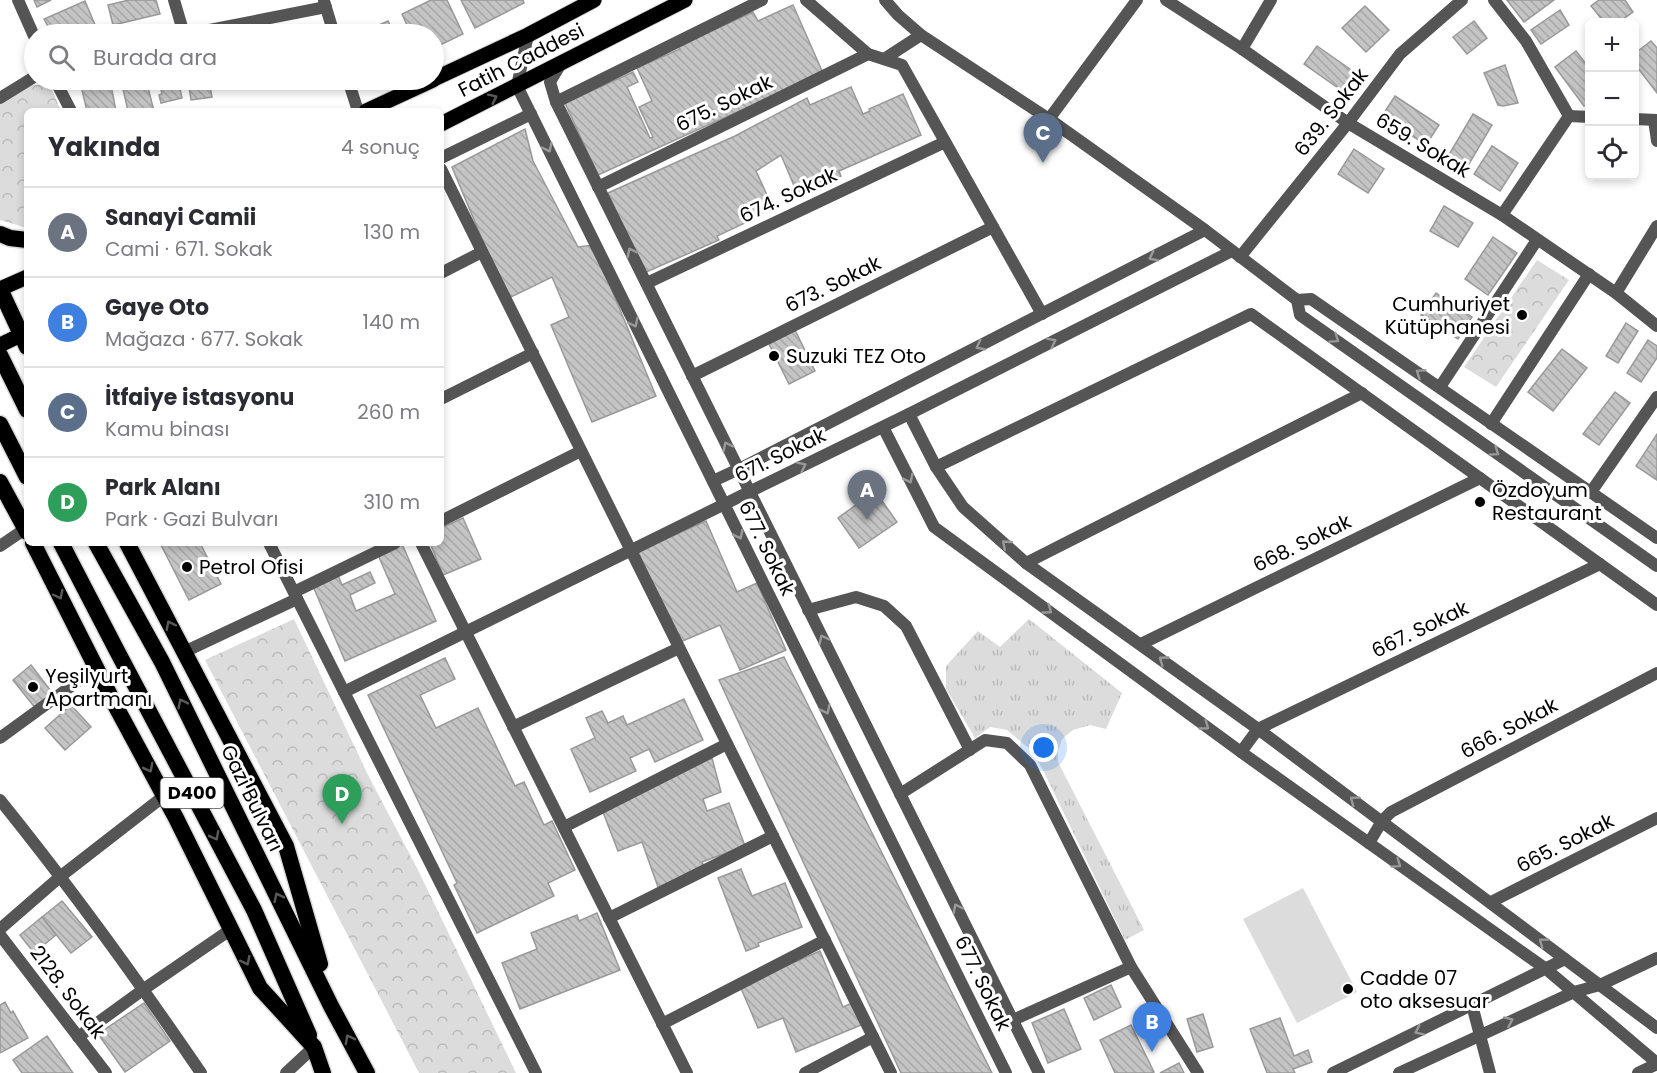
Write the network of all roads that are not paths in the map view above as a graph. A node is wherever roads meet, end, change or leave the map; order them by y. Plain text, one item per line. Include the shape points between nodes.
1 (18, 0) edge
2 (174, 0) edge
3 (594, 0) edge
4 (685, 0) edge
5 (762, 0) edge
6 (806, 0) edge
7 (885, 0) edge
8 (1137, 0) edge
9 (1166, 0) edge
10 (1271, 0) edge
11 (1462, 0) edge
12 (1494, 0) edge
13 (325, 4) edge
14 (29, 24) edge
15 (181, 24) edge
16 (234, 24) edge
17 (331, 24) edge
18 (921, 34) junction
19 (528, 35) junction
20 (1242, 49) junction
21 (868, 54) junction
22 (884, 59) junction
23 (562, 62) junction
24 (444, 74) edge
25 (24, 83) edge
26 (518, 86) junction
27 (60, 90) edge
28 (351, 90) edge
29 (410, 90) edge
30 (0, 98) edge
31 (556, 102) junction
32 (69, 108) edge
33 (356, 108) edge
34 (372, 108) edge
35 (531, 114) junction
36 (1569, 116) junction
37 (1585, 117) edge
38 (1049, 119) junction
39 (1639, 119) edge
40 (1656, 120) edge
41 (444, 123) edge
42 (1348, 123) junction
43 (1657, 141) edge
44 (945, 142) junction
45 (444, 157) edge
46 (444, 175) edge
47 (598, 187) junction
48 (1502, 215) junction
49 (1657, 226) edge
50 (993, 227) junction
51 (1205, 230) junction
52 (0, 234) edge
53 (24, 240) edge
54 (1536, 240) junction
55 (482, 252) junction
56 (1236, 254) junction
57 (444, 271) edge
58 (1589, 274) junction
59 (24, 278) edge
60 (647, 283) junction
61 (0, 289) edge
62 (1616, 293) junction
63 (1297, 300) junction
64 (1042, 314) junction
65 (1657, 326) edge
66 (24, 336) edge
67 (24, 338) edge
68 (0, 345) edge
69 (533, 353) junction
70 (0, 355) edge
71 (692, 376) junction
72 (1440, 387) junction
73 (1362, 393) junction
74 (1657, 397) edge
75 (444, 398) edge
76 (24, 404) edge
77 (909, 414) junction
78 (0, 424) edge
79 (1491, 424) junction
80 (883, 427) junction
81 (581, 451) junction
82 (936, 467) junction
83 (739, 469) junction
84 (24, 471) edge
85 (1480, 478) junction
86 (713, 481) junction
87 (0, 482) edge
88 (749, 492) junction
89 (1591, 492) junction
90 (724, 504) junction
91 (444, 519) edge
92 (24, 527) edge
93 (24, 537) edge
94 (1657, 538) edge
95 (0, 546) edge
96 (34, 546) edge
97 (63, 546) edge
98 (98, 546) edge
99 (130, 546) edge
100 (271, 546) edge
101 (389, 546) edge
102 (423, 546) edge
103 (631, 550) junction
104 (1026, 563) junction
105 (1600, 564) junction
106 (1657, 566) edge
107 (296, 596) junction
108 (1657, 605) edge
109 (808, 610) junction
110 (466, 632) junction
111 (1141, 644) junction
112 (680, 648) junction
113 (184, 652) junction
114 (96, 668) junction
115 (1657, 673) edge
116 (344, 692) junction
117 (513, 727) junction
118 (1258, 729) junction
119 (0, 738) edge
120 (727, 744) junction
121 (970, 750) junction
122 (1240, 752) junction
123 (900, 794) junction
124 (164, 796) junction
125 (0, 800) edge
126 (1657, 818) edge
127 (1382, 821) junction
128 (564, 827) junction
129 (773, 836) junction
130 (1369, 843) junction
131 (61, 876) junction
132 (1491, 902) junction
133 (609, 918) junction
134 (0, 929) edge
135 (230, 930) junction
136 (0, 935) edge
137 (825, 940) junction
138 (1657, 958) edge
139 (1565, 959) junction
140 (1131, 967) junction
141 (1546, 969) junction
142 (1600, 985) junction
143 (144, 989) junction
144 (1574, 992) junction
145 (1472, 1005) junction
146 (331, 1006) junction
147 (1013, 1020) junction
148 (662, 1024) junction
149 (1657, 1028) edge
150 (1480, 1034) junction
151 (78, 1037) junction
152 (873, 1037) junction
153 (314, 1047) junction
154 (1657, 1064) edge
155 (106, 1073) edge
156 (201, 1073) edge
157 (286, 1073) edge
158 (323, 1073) edge
159 (328, 1073) edge
160 (366, 1073) edge
161 (536, 1073) edge
162 (687, 1073) edge
163 (805, 1073) edge
164 (891, 1073) edge
165 (1006, 1073) edge
166 (1039, 1073) edge
167 (1198, 1073) edge
168 (1333, 1073) edge
169 (1399, 1073) edge
170 (1490, 1073) edge
171 (1638, 1073) edge

1 - 14 street
2 - 15 street
3 - 19 main road, Fatih Caddesi
4 - 23 main road, Fatih Caddesi
5 - 31 street
6 - 21 street
7 - 18 street
8 - 38 street
9 - 20 street, 659. Sokak
10 - 20 street
11 - 42 street, 639. Sokak via 1400,54
12 - 36 street via 1526,41
13 - 16 street
13 - 17 street
18 - 22 street
18 - 38 street
19 - 24 main road, Fatih Caddesi
19 - 26 street
20 - 42 street, 659. Sokak
21 - 22 street
21 - 47 street, 675. Sokak
22 - 44 street via 902,65
23 - 26 main road, Fatih Caddesi
23 - 31 street, 677. Sokak via 550,82
25 - 30 street
26 - 35 street, 677. Sokak
41 -> 26 main road, Fatih Caddesi
27 - 32 street
28 - 33 street
29 - 34 main road, Fatih Caddesi
31 - 47 street, 677. Sokak
35 - 45 street
35 -> 86 street, 677. Sokak
36 - 37 street
36 - 48 street
38 - 51 street
39 - 40 street
40 - 43 street
42 - 48 street, 659. Sokak
42 - 56 street, 639. Sokak
44 - 50 street
44 - 60 street, 674. Sokak
46 - 55 street
60 -> 47 street, 677. Sokak
48 - 54 street, 659. Sokak
49 - 62 street
50 - 64 street
50 - 71 street, 673. Sokak
51 - 56 street
51 -> 64 street, 671. Sokak
52 - 53 highway
54 - 58 street, 659. Sokak
54 - 72 street
55 - 57 street
55 - 69 street
56 - 63 street
77 -> 56 street, 671. Sokak
58 - 62 street, 659. Sokak
58 - 79 street
59 - 61 main road
60 - 71 street, 677. Sokak
61 - 66 highway
62 - 65 street, 659. Sokak
72 -> 63 street via 1311,299
63 -> 106 street via 1300,315
64 -> 83 street, 671. Sokak
67 - 68 main road
69 - 75 street
69 - 81 street
70 - 76 highway
83 -> 71 street, 677. Sokak
72 - 79 street
73 - 82 street via 1251,314
73 - 85 street
73 - 104 street
74 - 89 street
77 - 80 street, 671. Sokak
77 - 82 street
78 - 84 highway
79 - 89 street
88 -> 80 street, 671. Sokak
80 -> 122 street via 934,527
81 - 91 street
81 - 103 street
104 -> 82 street via 963,507
83 - 86 street, 671. Sokak
83 - 88 street, 677. Sokak
85 - 105 street
85 - 111 street, 668. Sokak
86 - 90 street, 677. Sokak
87 - 92 highway
88 - 90 street, 671. Sokak
88 - 109 street, 677. Sokak
89 - 94 street
90 - 103 street, 671. Sokak
90 -> 165 street, 677. Sokak
93 - 95 street
96 -> 114 highway
97 -> 153 highway, D400 via 254,910
146 -> 98 highway, Gazi Bulvarı / D400 via 162,662
113 -> 99 highway
100 - 107 street
101 - 107 street
102 - 110 street
103 - 110 street, 671. Sokak
103 - 112 street
104 - 111 street
105 - 108 street
105 - 118 street, 667. Sokak
107 - 113 street
107 - 116 street
109 - 121 street via 856,597 884,606 906,626
123 -> 109 street, 677. Sokak
110 - 116 street, 671. Sokak
110 - 117 street
118 -> 111 street
112 - 117 street
112 - 120 street
113 - 146 highway via 286,846
114 - 119 street
114 -> 124 highway
115 - 127 street, 666. Sokak via 1391,812
116 - 161 street
117 - 128 street
118 - 122 street
127 -> 118 street
120 - 128 street
120 - 129 street
121 - 123 street
121 - 140 street via 986,740 1008,743 1030,765
122 - 130 street
147 -> 123 street, 677. Sokak
124 - 131 street
124 - 135 highway
125 - 131 street
126 - 132 street, 665. Sokak
127 - 130 street
127 - 132 street
128 - 133 street
129 - 133 street
129 - 137 street
130 -> 141 street
131 - 134 street
131 - 143 street
139 -> 132 street
133 - 148 street
135 - 143 street
135 -> 153 highway via 260,988
136 - 151 street, 2128. Sokak
137 - 148 street
137 - 152 street
138 - 142 street
139 - 141 street
139 - 142 street
140 - 147 street
140 - 167 street
141 - 144 street
141 - 145 street
142 - 144 street
142 - 149 street
143 - 151 street
143 - 156 street
150 -> 144 street
144 - 154 street
145 - 150 street
145 -> 168 street
160 -> 146 highway, Gazi Bulvarı / D400
147 - 166 street, 677. Sokak
148 - 162 street
150 - 169 street
150 - 170 street
151 - 155 street, 2128. Sokak
152 - 163 street
152 - 164 street
153 - 157 street
153 - 158 highway
153 - 159 highway, D400
154 - 171 street

